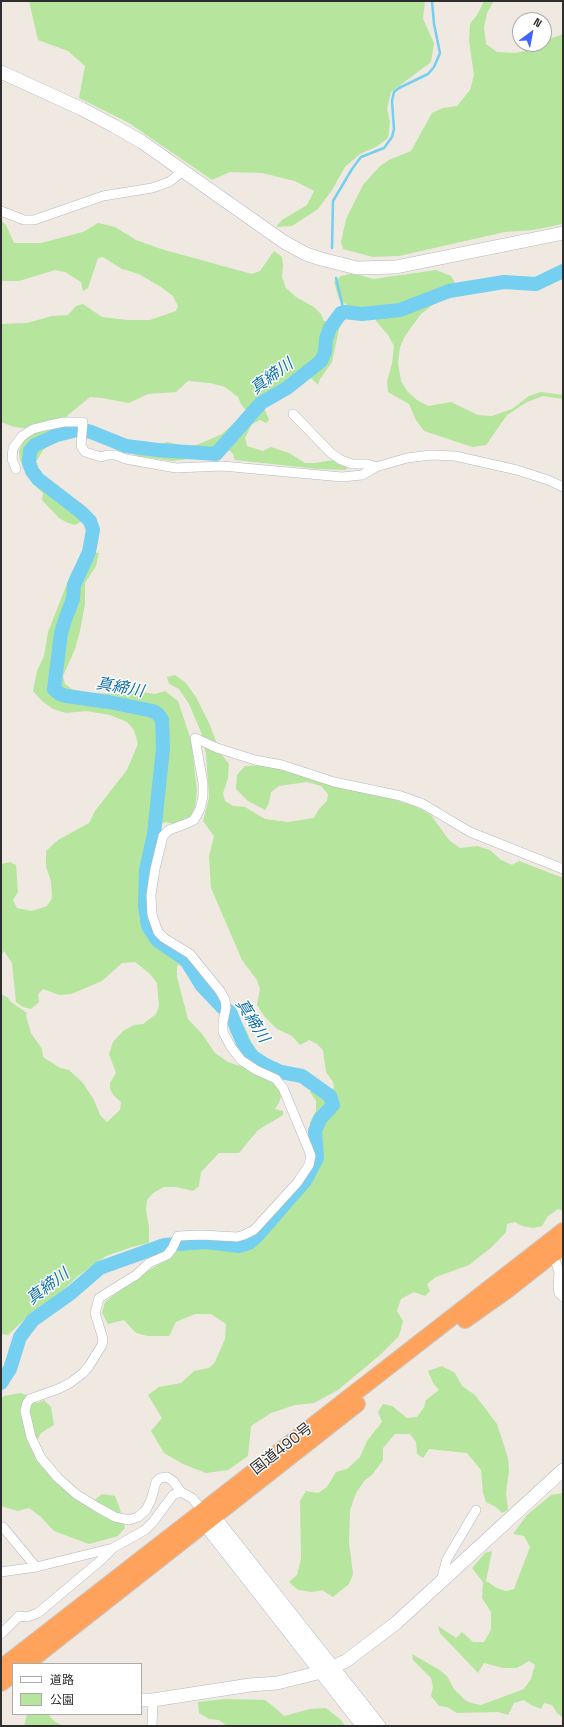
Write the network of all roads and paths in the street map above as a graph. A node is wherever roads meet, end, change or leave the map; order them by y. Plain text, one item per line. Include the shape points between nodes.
1 (1, 72) edge
2 (183, 171) junction
3 (1, 211) edge
4 (563, 233) edge
5 (293, 414) dead end
6 (376, 467) junction
7 (16, 469) dead end
8 (563, 487) edge
9 (563, 869) edge
10 (563, 1231) edge
11 (553, 1248) edge
12 (563, 1297) edge
13 (563, 1470) edge
14 (181, 1492) junction
15 (476, 1510) dead end
16 (207, 1517) junction
17 (3, 1527) dead end
18 (113, 1548) junction
19 (36, 1567) junction
20 (1, 1572) edge
21 (440, 1582) junction
22 (1, 1634) edge
23 (22, 1663) edge
24 (27, 1663) edge
25 (333, 1667) junction
26 (321, 1672) junction
27 (147, 1700) edge
28 (152, 1726) edge
29 (363, 1726) edge
30 (379, 1726) edge

1 - 2 street via 114,126
2 - 3 street via 169,182 152,188 103,196 34,220 24,220
2 - 4 street via 284,242 306,254 357,268 403,266
5 - 6 street via 341,460
6 - 7 street via 362,475 342,477 222,466 176,468 107,454 101,457 85,452 81,446 83,422 64,422 33,429 22,436 13,448 12,459
6 - 8 street via 406,458 454,456 517,470
9 - 14 street via 470,832 422,804 401,796 334,782 282,765 255,760 195,738 203,797 194,820 169,830 163,836 150,906 154,924 164,938 190,954 220,991 225,1000 223,1032 241,1060 276,1079 283,1088 311,1156 309,1165 297,1183 254,1230 237,1237 178,1236 167,1255 149,1263 136,1275 99,1298 95,1313 103,1339 89,1366 70,1383 30,1399 25,1412 31,1437 41,1458 58,1478 76,1494 115,1517 129,1520 138,1517 146,1510 156,1482 160,1478 173,1481
10 - 11 highway, 国道490号
11 - 12 street via 559,1293
11 - 16 highway, 国道490号
13 - 21 street
14 - 16 street via 192,1498
14 - 18 street via 173,1495 145,1530
15 - 21 street via 447,1559
16 - 23 highway, 国道490号
16 - 24 highway, 国道490号
16 - 25 street
16 - 26 street
17 - 19 street
18 - 19 street
18 - 22 street via 38,1613 27,1617 19,1616
19 - 20 street
21 - 25 street via 396,1623 346,1661
25 - 26 street
25 - 30 street
26 - 27 street via 277,1683
26 - 29 street
27 - 28 street

